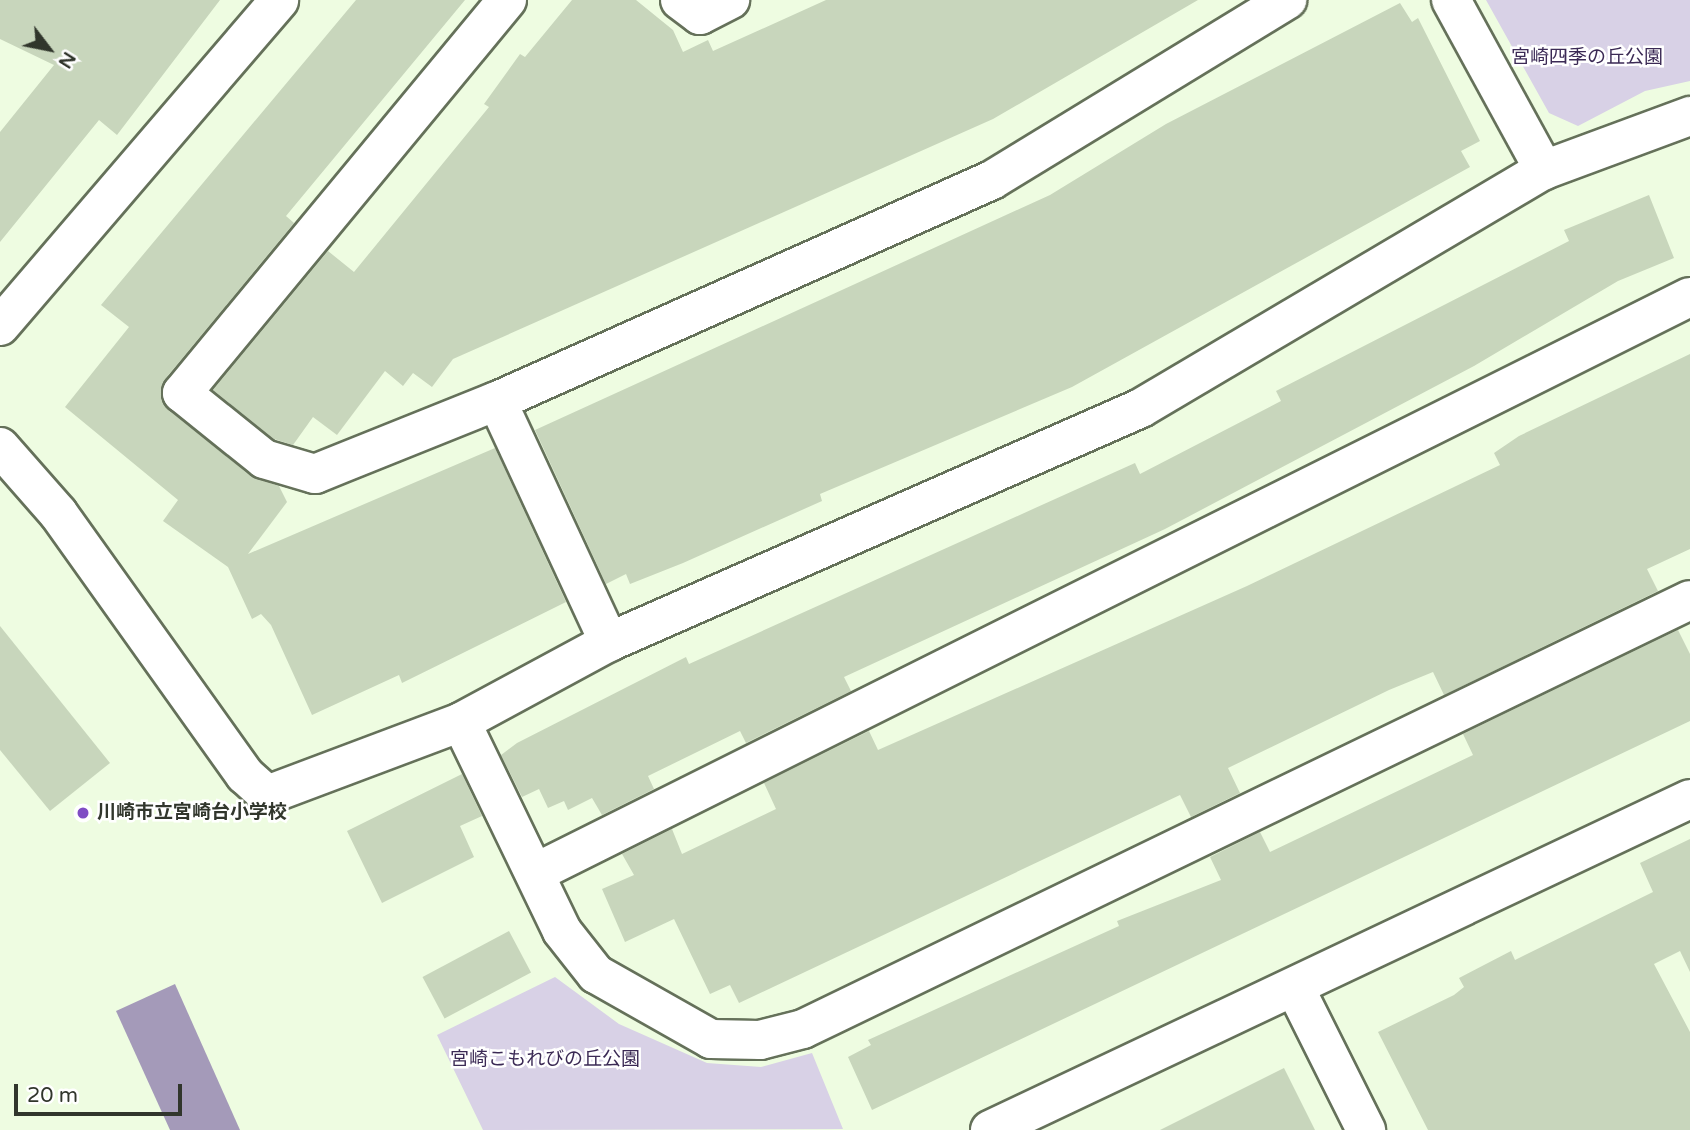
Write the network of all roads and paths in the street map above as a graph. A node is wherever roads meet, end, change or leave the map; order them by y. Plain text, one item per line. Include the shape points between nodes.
1 (279, 0) edge
2 (507, 0) edge
3 (680, 0) edge
4 (730, 0) edge
5 (1287, 0) edge
6 (1451, 0) edge
7 (1690, 116) edge
8 (1544, 170) junction
9 (1690, 297) edge
10 (0, 326) edge
11 (497, 401) junction
12 (0, 447) edge
13 (1690, 600) edge
14 (609, 642) junction
15 (461, 722) junction
16 (1690, 799) edge
17 (537, 872) junction
18 (1295, 988) junction
19 (990, 1130) edge
20 (1366, 1130) edge

1 - 10 street
2 - 11 street via 182,393 264,459 315,474
3 - 4 street via 700,15
5 - 11 street via 992,180
6 - 8 street
7 - 8 street
8 - 14 street via 1142,408
9 - 17 street
11 - 14 street
12 - 15 street via 58,513 245,775 267,794
13 - 17 street via 803,1029 760,1040 711,1040 596,974 562,931
14 - 15 street
15 - 17 street
16 - 18 street
18 - 19 street
18 - 20 street

